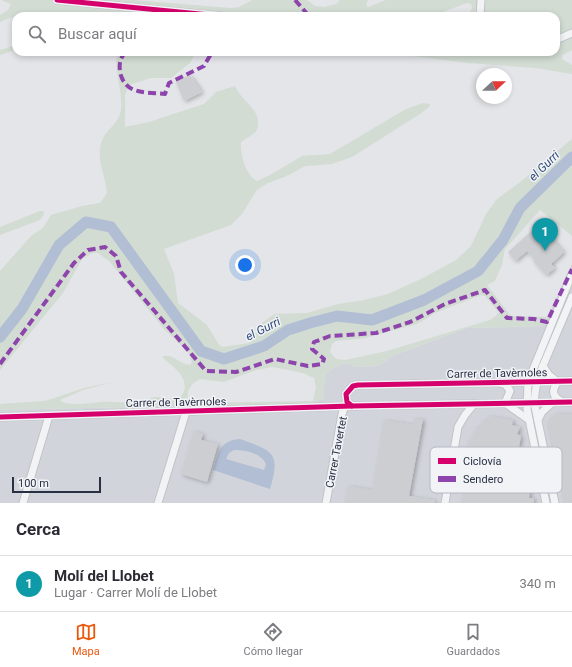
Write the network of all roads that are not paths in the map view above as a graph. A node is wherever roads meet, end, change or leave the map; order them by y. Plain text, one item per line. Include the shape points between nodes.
1 (57, 0) edge
2 (481, 0) edge
3 (179, 12) edge
4 (480, 12) edge
5 (572, 33) edge
6 (560, 38) edge
7 (572, 274) edge
8 (572, 298) edge
9 (543, 366) junction
10 (558, 381) junction
11 (572, 381) edge
12 (528, 382) junction
13 (536, 382) junction
14 (499, 383) junction
15 (531, 402) junction
16 (553, 402) junction
17 (564, 402) junction
18 (572, 402) edge
19 (505, 403) junction
20 (474, 404) junction
21 (348, 405) junction
22 (186, 412) junction
23 (49, 416) junction
24 (0, 417) edge
25 (529, 420) junction
26 (538, 420) junction
27 (455, 447) edge
28 (535, 447) edge
29 (544, 447) edge
30 (448, 493) edge
31 (544, 493) edge
32 (553, 493) edge
33 (23, 503) edge
34 (158, 503) edge
35 (326, 503) edge
36 (446, 503) edge
37 (546, 503) edge
38 (555, 503) edge

1 - 3 street
2 - 4 street
5 - 6 street
7 - 12 street
8 - 9 street
9 - 10 street, Carrer de Tavèrnoles via 549,375
9 - 13 street
10 - 11 street, Carrer de Tavèrnoles
10 - 13 street, Carrer de Tavèrnoles
10 - 17 street, Carrer de Tavèrnoles via 553,388 553,395
12 - 13 street, Carrer de Tavèrnoles
12 - 14 street, Carrer de Tavèrnoles
12 - 15 street
13 - 15 street
14 - 19 street, Carrer de Tavèrnoles via 506,385 510,391
14 - 21 street, Carrer de Tavèrnoles via 353,386 346,394
15 - 16 street, Carrer de Tavèrnoles
15 - 19 street, Carrer de Tavèrnoles
15 - 25 street
15 - 26 street
16 - 17 street, Carrer de Tavèrnoles
16 - 26 street via 542,412
17 - 18 street, Carrer de Tavèrnoles
19 - 20 street, Carrer de Tavèrnoles
19 - 25 street
20 - 21 street, Carrer de Tavèrnoles
20 - 27 street via 458,427
21 - 22 street, Carrer de Tavèrnoles
21 - 35 street, Carrer Tavertet via 342,414
22 - 23 street, Carrer de Tavèrnoles
22 - 34 street
23 - 24 street, Carrer de Tavèrnoles
23 - 33 street
25 - 28 street
26 - 29 street
30 - 36 street
31 - 37 street
32 - 38 street

